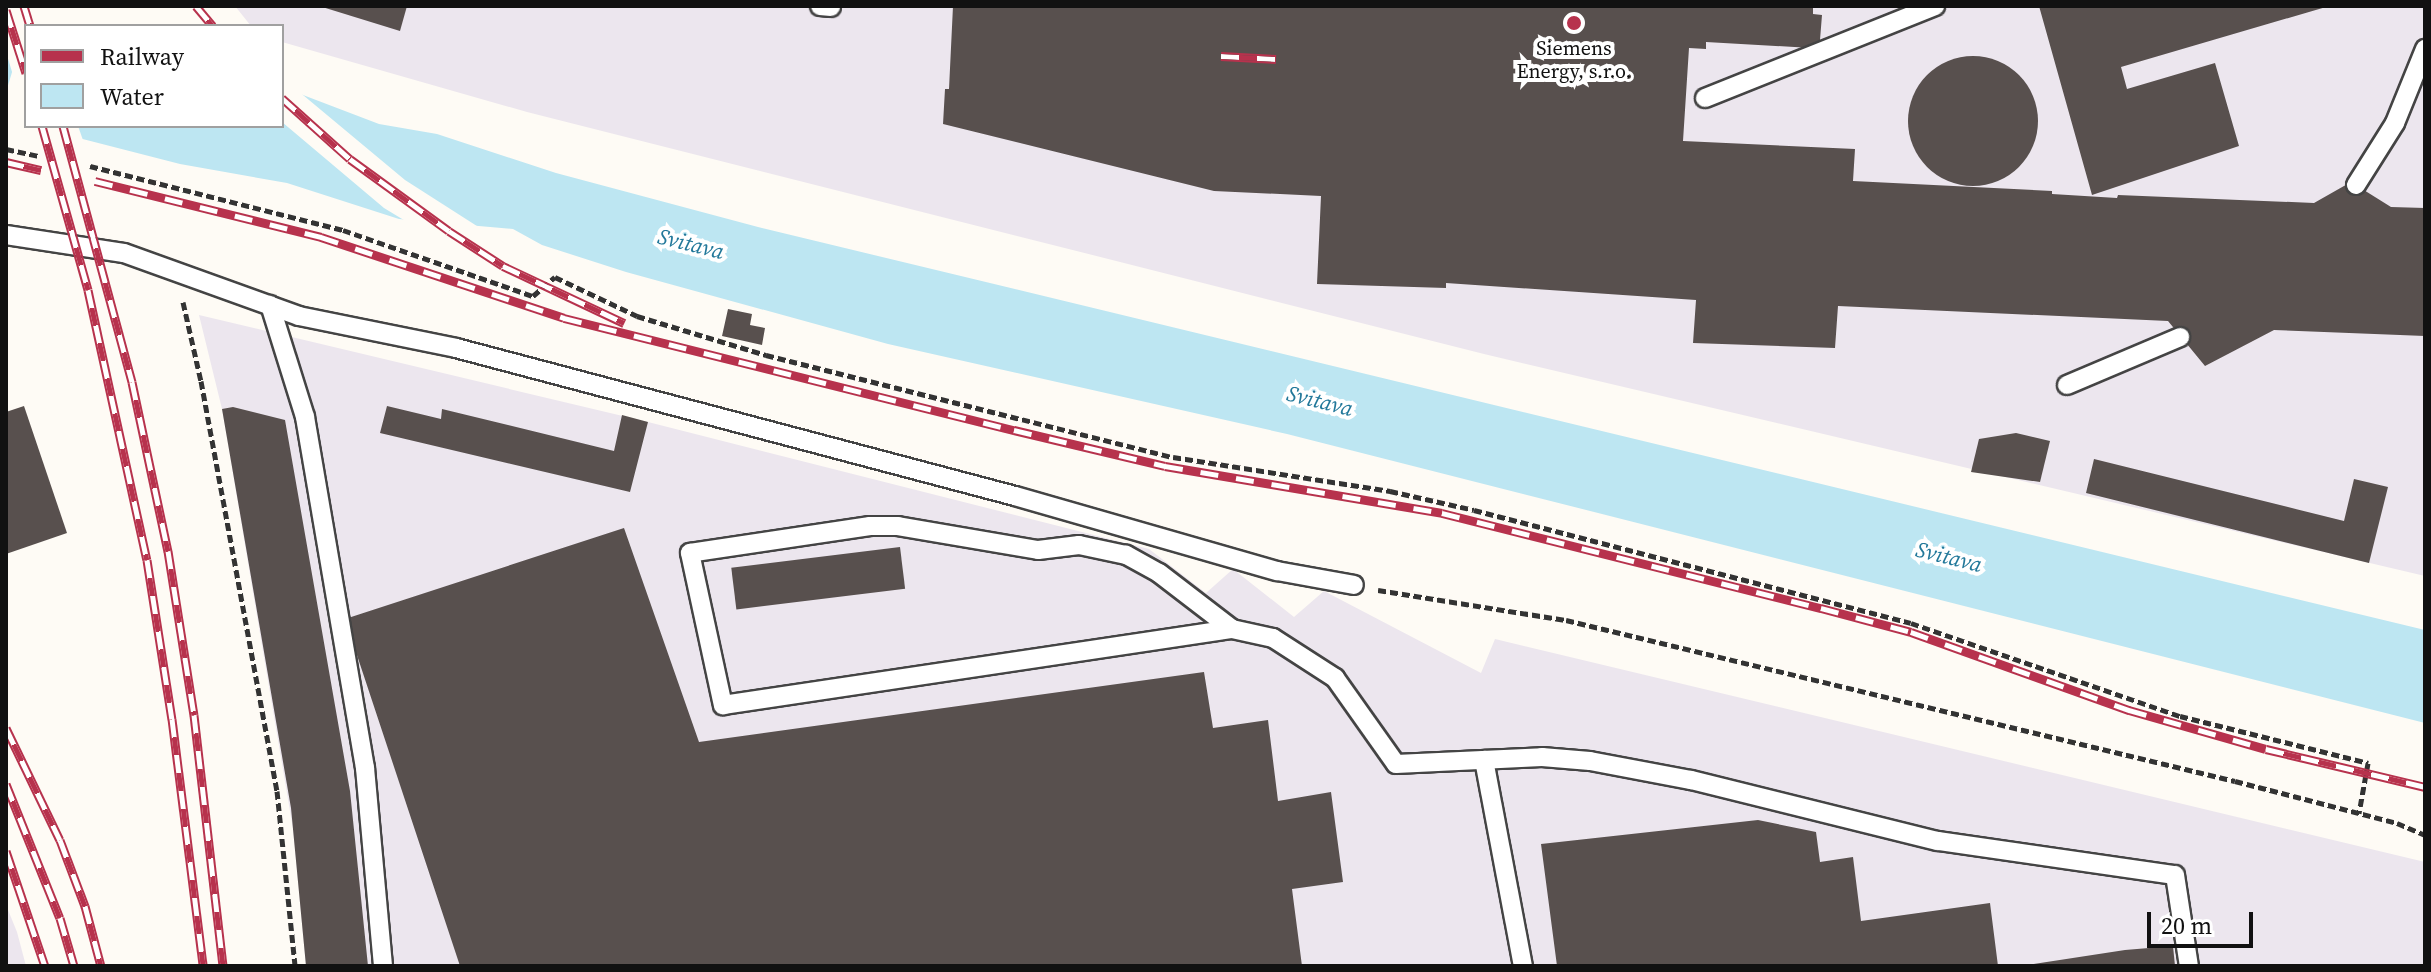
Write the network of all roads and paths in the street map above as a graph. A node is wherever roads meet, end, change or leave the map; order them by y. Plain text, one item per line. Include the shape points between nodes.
1 (820, 6) edge
2 (1935, 6) edge
3 (831, 7) edge
4 (2425, 49) edge
5 (1705, 98) dead end
6 (6, 149) edge
7 (38, 156) dead end
8 (90, 166) dead end
9 (2356, 185) dead end
10 (6, 235) edge
11 (175, 270) junction
12 (270, 305) junction
13 (2180, 337) dead end
14 (2067, 385) dead end
15 (1354, 585) joint
16 (1232, 629) junction
17 (1484, 760) junction
18 (2359, 813) junction
19 (2425, 835) edge
20 (295, 966) edge
21 (383, 966) edge
22 (1523, 966) edge
23 (2189, 966) edge

1 - 3 lane
2 - 5 lane
4 - 9 lane via 2395,123
6 - 7 path
8 - 18 path via 343,230 533,296 555,277 637,316 766,355 1173,457 1436,501 1911,623 2180,716 2368,763
10 - 11 lane via 124,253
11 - 12 lane
11 - 20 path via 201,381 277,791
12 - 15 lane via 663,402 1277,571
12 - 21 lane via 305,417 360,738
13 - 14 lane
15 - 18 path via 1566,620
16 - 16 lane via 723,705 690,553 870,526 1038,550 1079,545 1126,555 1159,573
16 - 17 lane via 1273,638 1335,678 1396,764
17 - 22 lane
17 - 23 lane via 1590,761 1691,780 1938,841 2175,875
18 - 19 path

